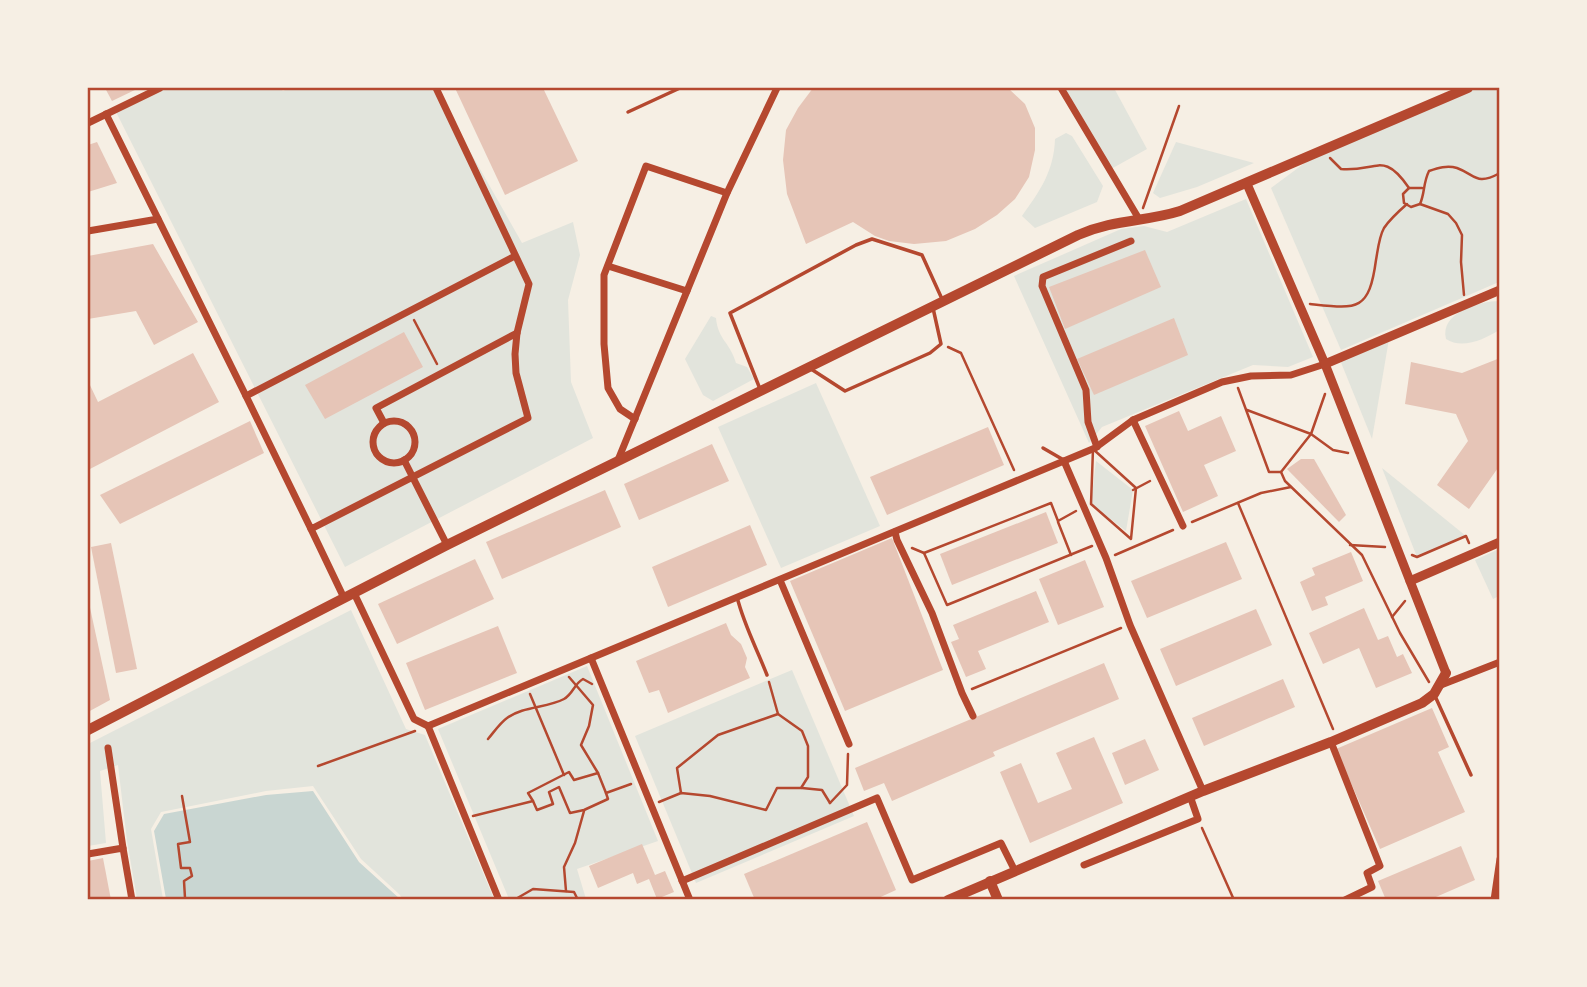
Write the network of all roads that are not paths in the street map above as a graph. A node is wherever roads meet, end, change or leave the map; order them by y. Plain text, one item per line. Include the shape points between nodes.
1 (160, 88) edge
2 (436, 88) edge
3 (680, 88) edge
4 (778, 88) edge
5 (1061, 88) edge
6 (1468, 88) edge
7 (628, 112) dead end
8 (106, 114) junction
9 (88, 123) edge
10 (1247, 184) junction
11 (727, 193) junction
12 (158, 219) junction
13 (1139, 219) junction
14 (88, 231) edge
15 (1131, 241) dead end
16 (515, 256) junction
17 (608, 266) junction
18 (1500, 290) edge
19 (687, 291) junction
20 (938, 303) junction
21 (517, 333) junction
22 (1325, 364) junction
23 (807, 368) junction
24 (761, 391) junction
25 (246, 396) junction
26 (635, 419) junction
27 (1133, 419) junction
28 (383, 423) junction
29 (1043, 448) dead end
30 (1095, 448) junction
31 (404, 460) junction
32 (618, 461) junction
33 (1064, 461) junction
34 (413, 478) junction
35 (1183, 526) road end
36 (311, 529) junction
37 (895, 532) junction
38 (1500, 542) edge
39 (447, 545) junction
40 (779, 580) junction
41 (1410, 581) junction
42 (349, 595) junction
43 (737, 597) junction
44 (591, 658) junction
45 (1500, 662) edge
46 (1446, 673) joint
47 (767, 676) road end
48 (1437, 689) junction
49 (973, 716) dead end
50 (428, 726) junction
51 (88, 730) edge
52 (1334, 741) junction
53 (849, 744) road end
54 (108, 748) dead end
55 (1471, 775) dead end
56 (1203, 791) junction
57 (1190, 796) junction
58 (123, 848) junction
59 (88, 854) edge
60 (1500, 859) edge
61 (1084, 865) dead end
62 (1014, 871) junction
63 (682, 881) junction
64 (990, 881) junction
65 (132, 900) edge
66 (499, 900) edge
67 (690, 900) edge
68 (948, 900) edge
69 (998, 900) edge
70 (1345, 900) edge
71 (1494, 900) edge

1 - 8 street
2 - 16 street
3 - 7 lane
4 - 11 street
5 - 13 street
6 - 10 main road
8 - 9 street
8 - 12 street
10 - 13 main road via 1180,211
10 - 22 street
11 - 17 street via 646,166
11 - 19 street
12 - 14 street
12 - 25 street
13 - 20 main road via 1094,228
15 - 30 street via 1043,277 1042,286 1086,390
16 - 21 street via 529,284
16 - 25 street
17 - 19 street
17 - 26 street via 604,275 608,388 620,409
18 - 22 street
19 - 26 street
20 - 23 main road
20 - 23 lane via 941,344 930,353 845,391
20 - 24 lane via 922,255 872,239 856,245 730,313
21 - 28 street via 376,408
21 - 34 street via 516,373 528,418
22 - 27 street via 1291,375 1235,378
22 - 41 street
23 - 24 main road
24 - 32 main road
25 - 36 street
26 - 32 street
27 - 30 street
27 - 35 street
28 - 31 street via 374,437 375,451 384,460
28 - 31 street via 401,422 412,431 415,444
29 - 33 lane
30 - 33 street
31 - 34 street
32 - 39 main road
33 - 37 street
33 - 56 street via 1088,506 1130,625
34 - 36 street
34 - 39 street
36 - 42 street
37 - 40 street
37 - 49 street
38 - 41 street
39 - 42 main road
40 - 43 street
40 - 53 street
41 - 46 street
42 - 50 street via 414,719
42 - 51 main road
43 - 44 street
43 - 47 lane
44 - 50 street
44 - 63 street
45 - 48 street
46 - 48 main road
48 - 52 main road via 1422,703
48 - 55 lane
50 - 66 street
52 - 56 main road
52 - 70 street via 1380,866 1367,873 1372,887
54 - 58 street
56 - 57 main road
57 - 61 street via 1198,819
57 - 62 main road
58 - 59 street
58 - 65 street
60 - 71 street
62 - 63 street via 1001,843 912,880 877,798
62 - 64 main road
63 - 67 street
64 - 68 main road
64 - 69 main road

